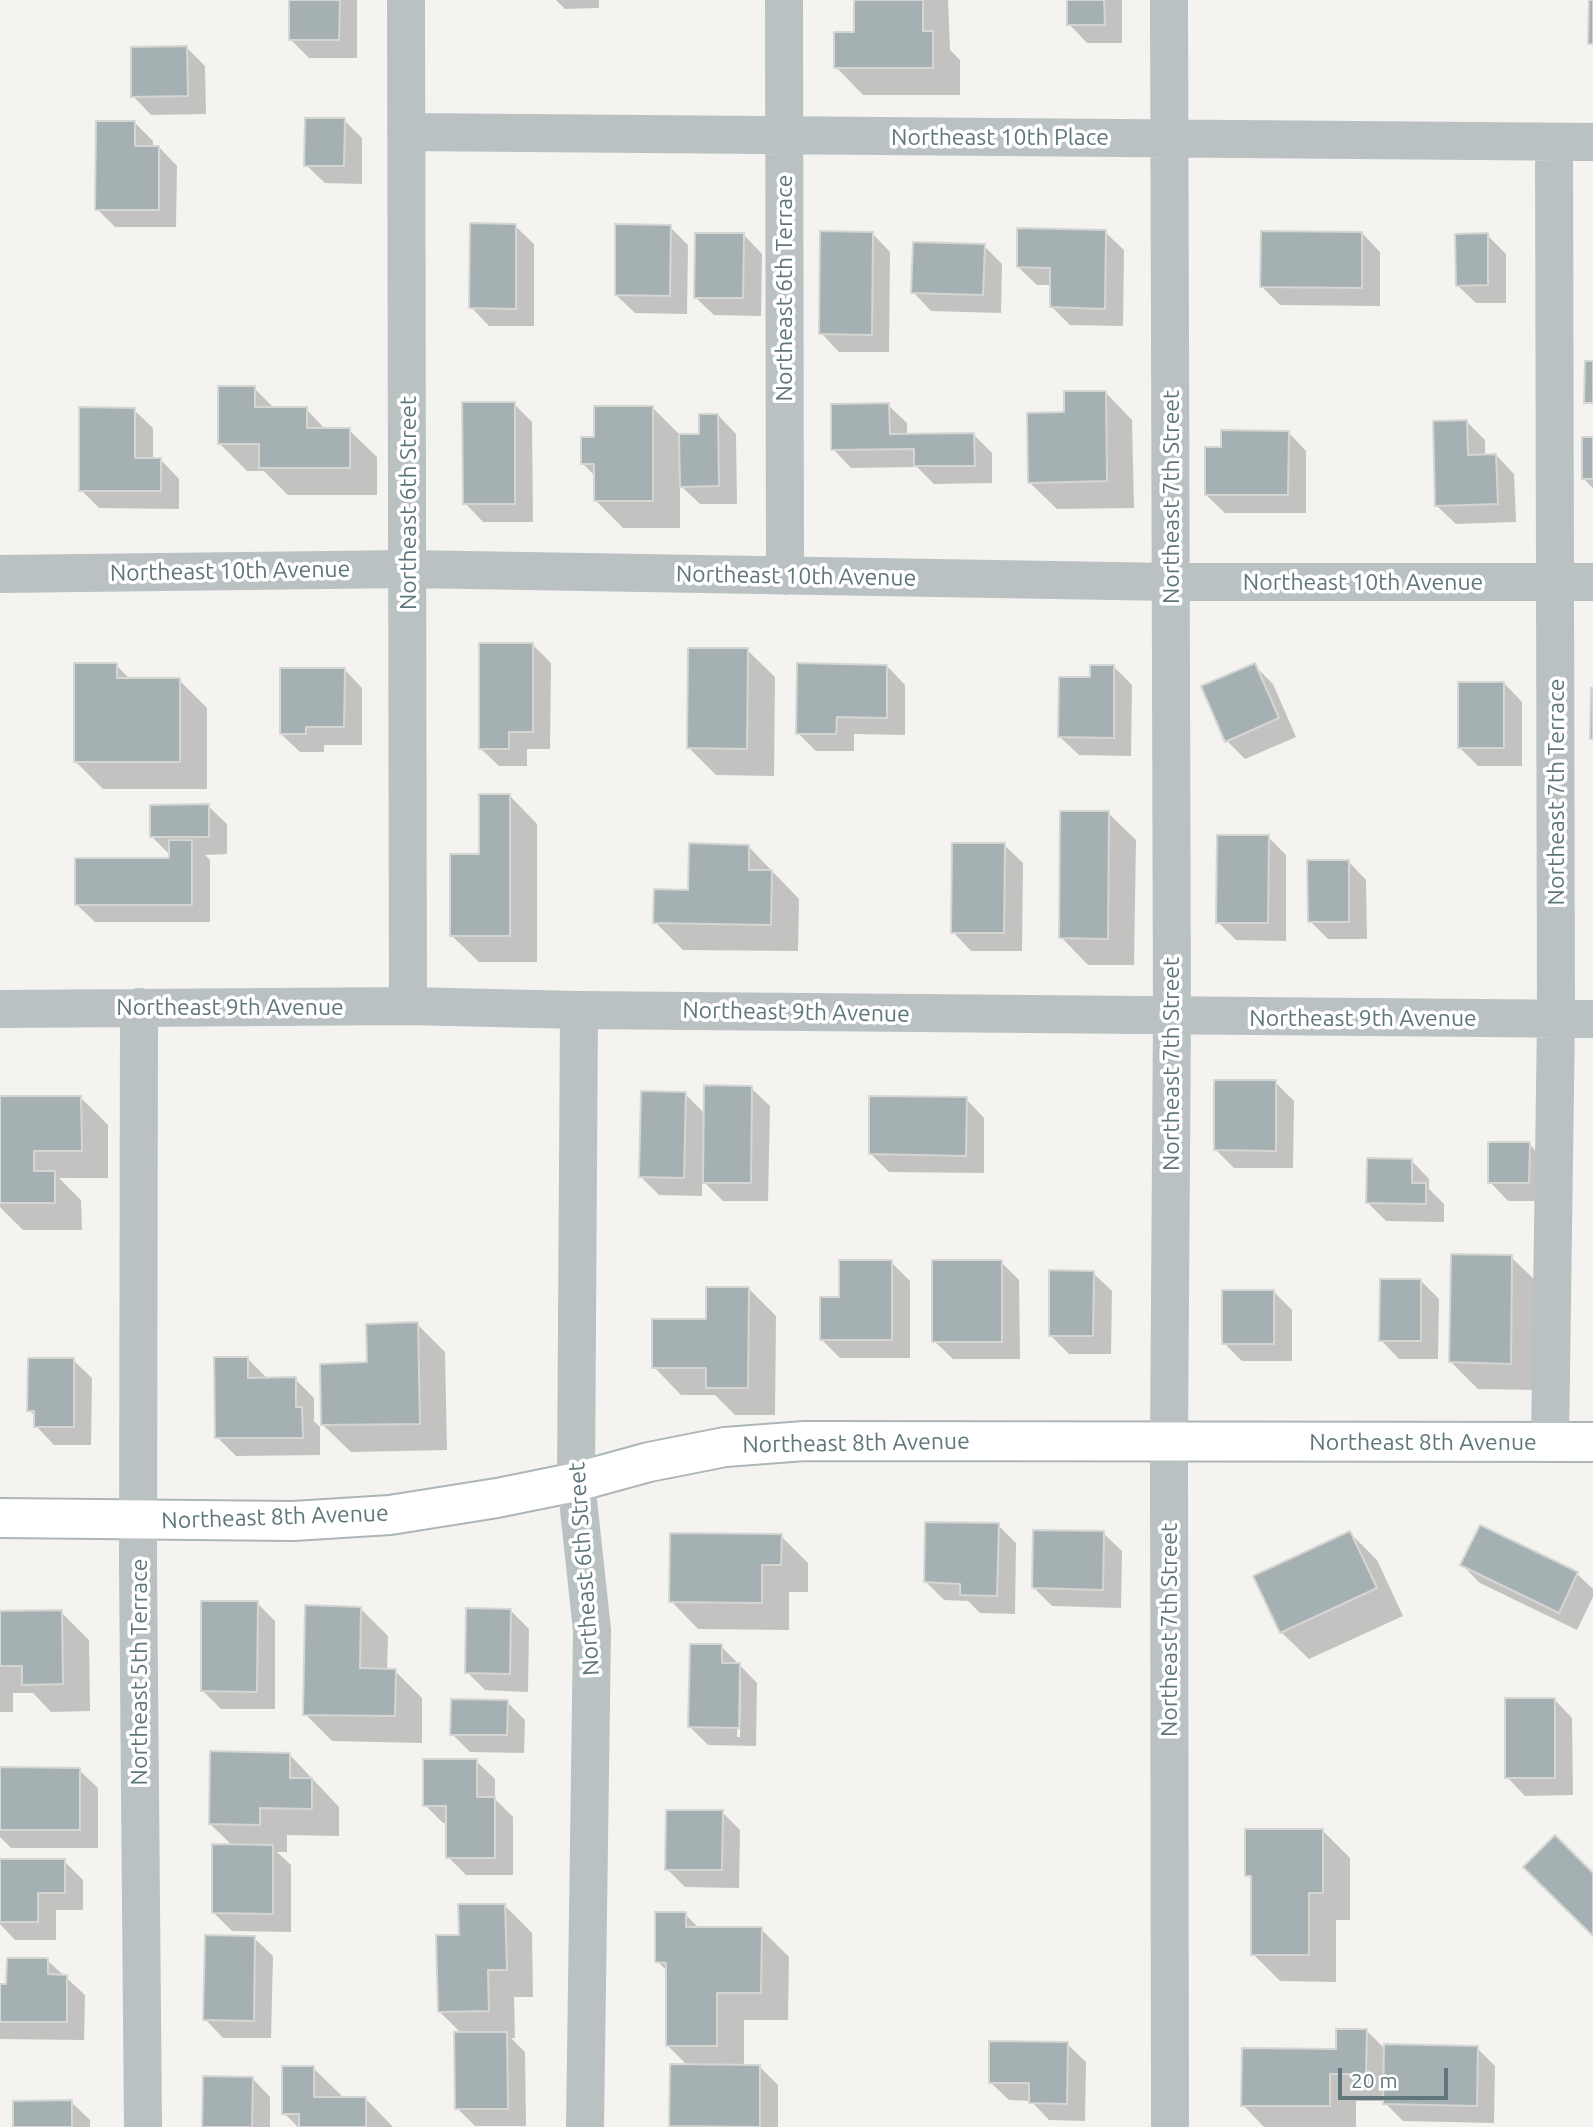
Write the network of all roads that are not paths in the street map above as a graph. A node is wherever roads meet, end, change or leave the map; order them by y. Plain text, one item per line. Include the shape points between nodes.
1 (406, 0) edge
2 (784, 0) edge
3 (1169, 0) edge
4 (406, 132) junction
5 (784, 136) junction
6 (1170, 137) junction
7 (1554, 142) junction
8 (1593, 142) edge
9 (408, 569) junction
10 (0, 574) edge
11 (785, 576) junction
12 (1171, 582) junction
13 (1575, 582) edge
14 (408, 1006) junction
15 (139, 1007) junction
16 (0, 1009) edge
17 (579, 1010) junction
18 (1172, 1016) junction
19 (1575, 1019) edge
20 (1169, 1442) junction
21 (1550, 1442) junction
22 (1593, 1442) edge
23 (576, 1482) junction
24 (0, 1518) edge
25 (138, 1521) junction
26 (143, 2127) edge
27 (585, 2127) edge
28 (1170, 2127) edge

1 - 4 street, Northeast 6th Street
2 - 5 street, Northeast 6th Terrace
3 - 6 street, Northeast 7th Street
4 - 5 street, Northeast 10th Place
4 - 9 street, Northeast 6th Street
5 - 6 street, Northeast 10th Place
5 - 11 street, Northeast 6th Terrace
6 - 7 street, Northeast 10th Place
6 - 12 street, Northeast 7th Street
7 - 8 street, Northeast 10th Place
7 - 13 street, Northeast 7th Terrace
9 - 10 street, Northeast 10th Avenue
9 - 11 street, Northeast 10th Avenue
9 - 14 street, Northeast 6th Street
11 - 12 street, Northeast 10th Avenue
12 - 13 street, Northeast 10th Avenue
12 - 18 street, Northeast 7th Street
13 - 19 street, Northeast 7th Terrace
14 - 15 street, Northeast 9th Avenue
14 - 17 street, Northeast 9th Avenue
15 - 16 street, Northeast 9th Avenue
15 - 25 street, Northeast 5th Terrace
17 - 18 street, Northeast 9th Avenue
17 - 23 street, Northeast 6th Street
18 - 19 street, Northeast 9th Avenue
18 - 20 street, Northeast 7th Street
19 - 21 street, Northeast 7th Terrace
20 - 21 street, Northeast 8th Avenue
20 - 23 street, Northeast 8th Avenue via 792,1441 725,1447
20 - 28 street, Northeast 7th Street
21 - 22 street, Northeast 8th Avenue
23 - 25 street, Northeast 8th Avenue via 390,1514 293,1521
23 - 27 street, Northeast 6th Street via 593,1630
24 - 25 street, Northeast 8th Avenue
25 - 26 street, Northeast 5th Terrace

